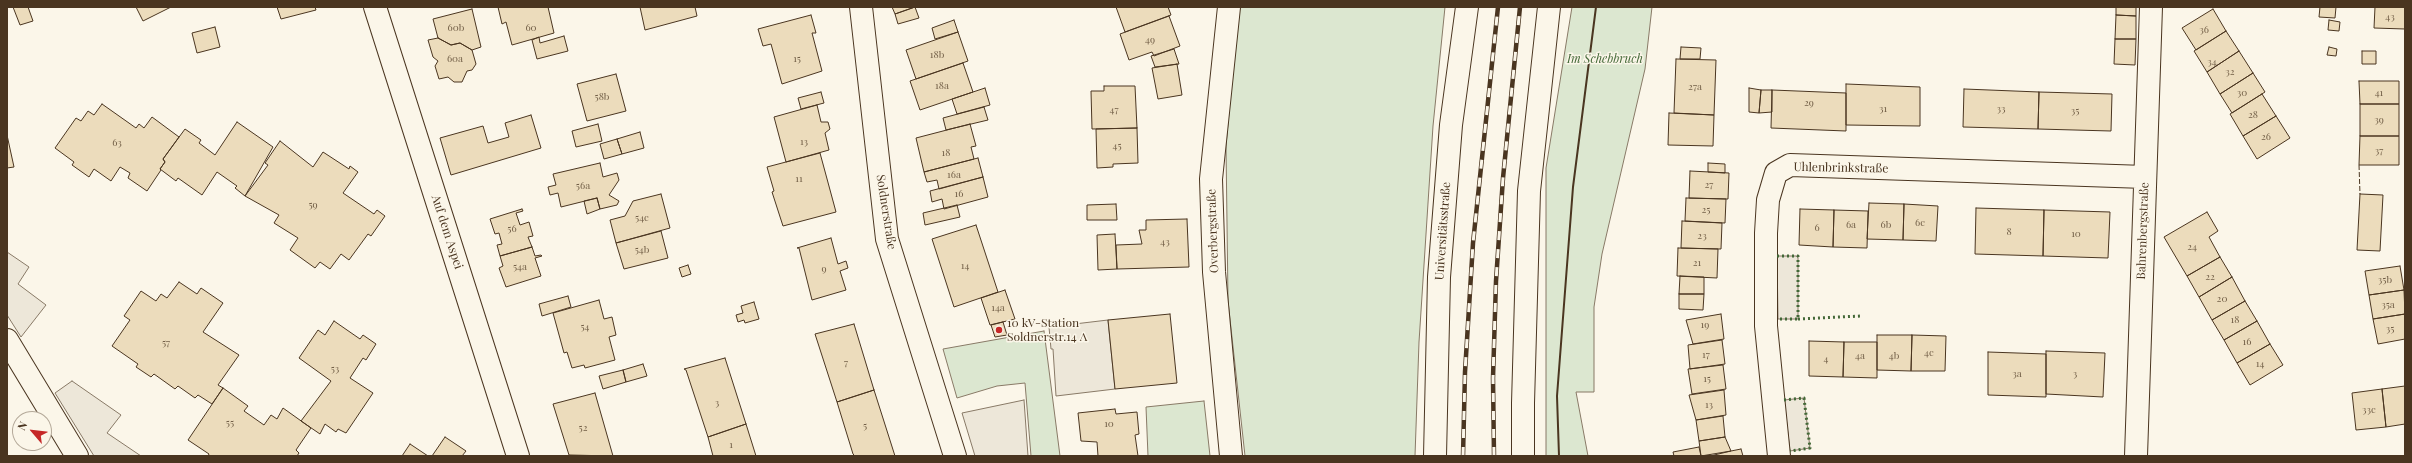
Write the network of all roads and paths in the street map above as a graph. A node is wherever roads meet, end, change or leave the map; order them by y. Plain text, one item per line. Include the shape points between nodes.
1 (376, 7) edge
2 (861, 7) edge
3 (1229, 7) edge
4 (1466, 7) edge
5 (1549, 7) edge
6 (2151, 7) edge
7 (2145, 177) junction
8 (7, 340) edge
9 (77, 456) edge
10 (518, 456) edge
11 (955, 456) edge
12 (1231, 456) edge
13 (1435, 456) edge
14 (1524, 456) edge
15 (1779, 456) edge
16 (2136, 456) edge

1 - 10 main road, Auf dem Aspei
2 - 11 main road, Soldnerstraße via 887,239
3 - 12 main road, Overbergstraße via 1211,179 1214,280
4 - 13 main road, Universitätsstraße via 1451,125 1439,277
5 - 14 main road via 1529,191
6 - 7 main road, Bahrenbergstraße
7 - 15 main road, Uhlenbrinkstraße via 1790,165 1776,172 1768,200 1766,227 1766,326
7 - 16 main road, Bahrenbergstraße
8 - 9 main road

